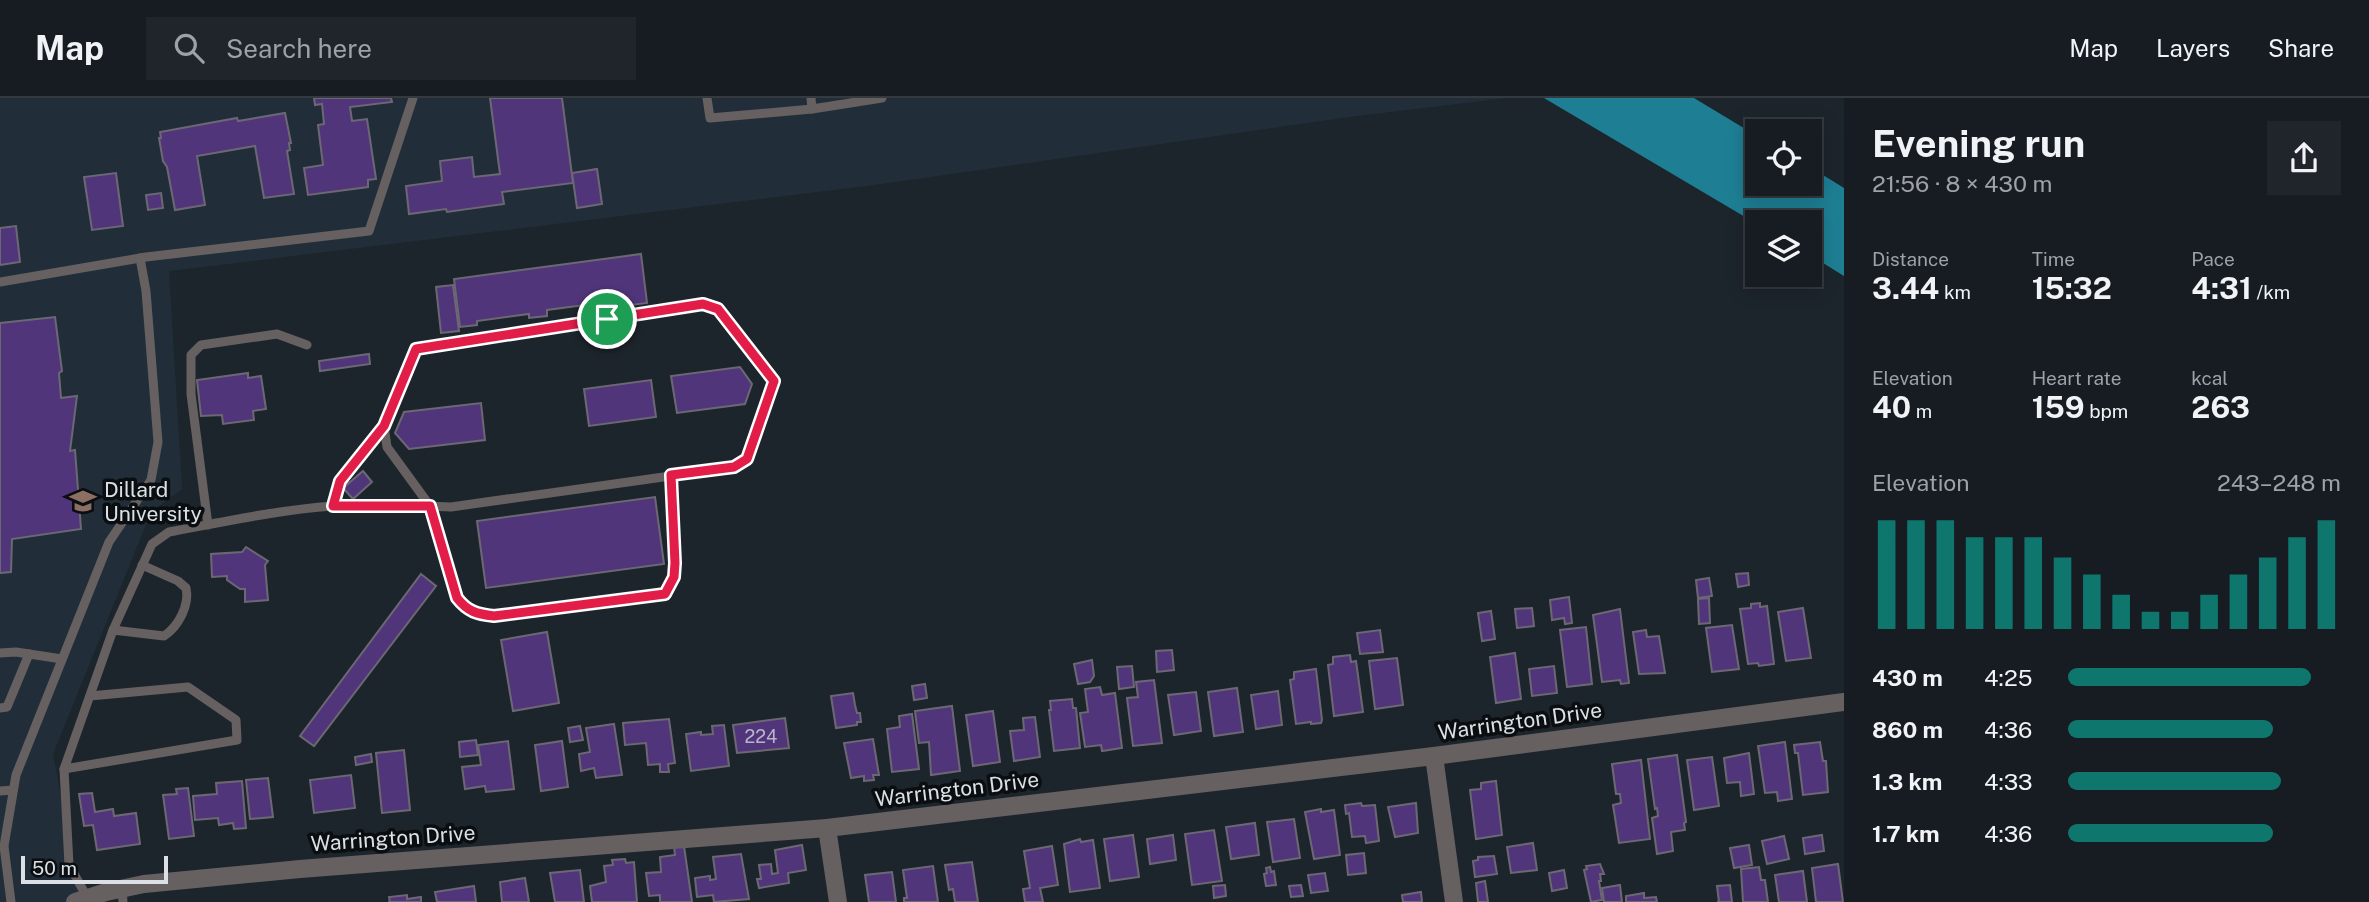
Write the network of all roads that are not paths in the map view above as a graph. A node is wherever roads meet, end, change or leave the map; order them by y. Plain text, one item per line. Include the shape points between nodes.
1 (413, 98) edge
2 (707, 98) edge
3 (811, 98) edge
4 (879, 98) edge
5 (812, 109) junction
6 (140, 258) junction
7 (0, 282) edge
8 (307, 345) dead end
9 (384, 426) junction
10 (671, 475) junction
11 (333, 506) junction
12 (430, 506) junction
13 (208, 525) junction
14 (142, 565) junction
15 (113, 630) junction
16 (0, 653) edge
17 (29, 654) junction
18 (62, 659) junction
19 (90, 696) junction
20 (1844, 702) edge
21 (0, 708) edge
22 (1434, 756) junction
23 (64, 769) junction
24 (13, 790) junction
25 (0, 791) edge
26 (827, 828) junction
27 (122, 895) edge
28 (81, 900) edge
29 (11, 902) edge
30 (838, 902) edge
31 (1454, 902) edge

1 - 6 lane via 369,231
2 - 5 lane via 710,118
3 - 5 lane
4 - 5 lane
6 - 7 lane
6 - 18 lane via 158,442 150,480 109,542
8 - 13 lane via 276,334 201,345 191,355 191,394
9 - 10 lane via 416,349 703,304 718,309 774,381 747,459 734,467
9 - 11 lane via 340,481
9 - 12 lane via 387,447
10 - 12 lane via 450,507
10 - 12 lane via 675,563 665,594 494,616 477,614 457,598
11 - 12 lane
11 - 13 lane
13 - 14 lane via 169,532 152,544
14 - 15 lane
14 - 15 lane via 178,581 186,588 186,603 174,628 163,636
15 - 19 lane
16 - 17 lane
17 - 18 lane
17 - 21 lane via 7,707
18 - 24 lane
19 - 23 lane
19 - 23 lane via 188,687 236,720 237,740
20 - 22 street, Warrington Drive
22 - 26 street, Warrington Drive
22 - 31 street
23 - 28 lane via 69,865
24 - 25 lane
24 - 29 lane via 4,846
26 - 27 street, Warrington Drive via 300,869
26 - 30 street
27 - 28 street, Warrington Drive

